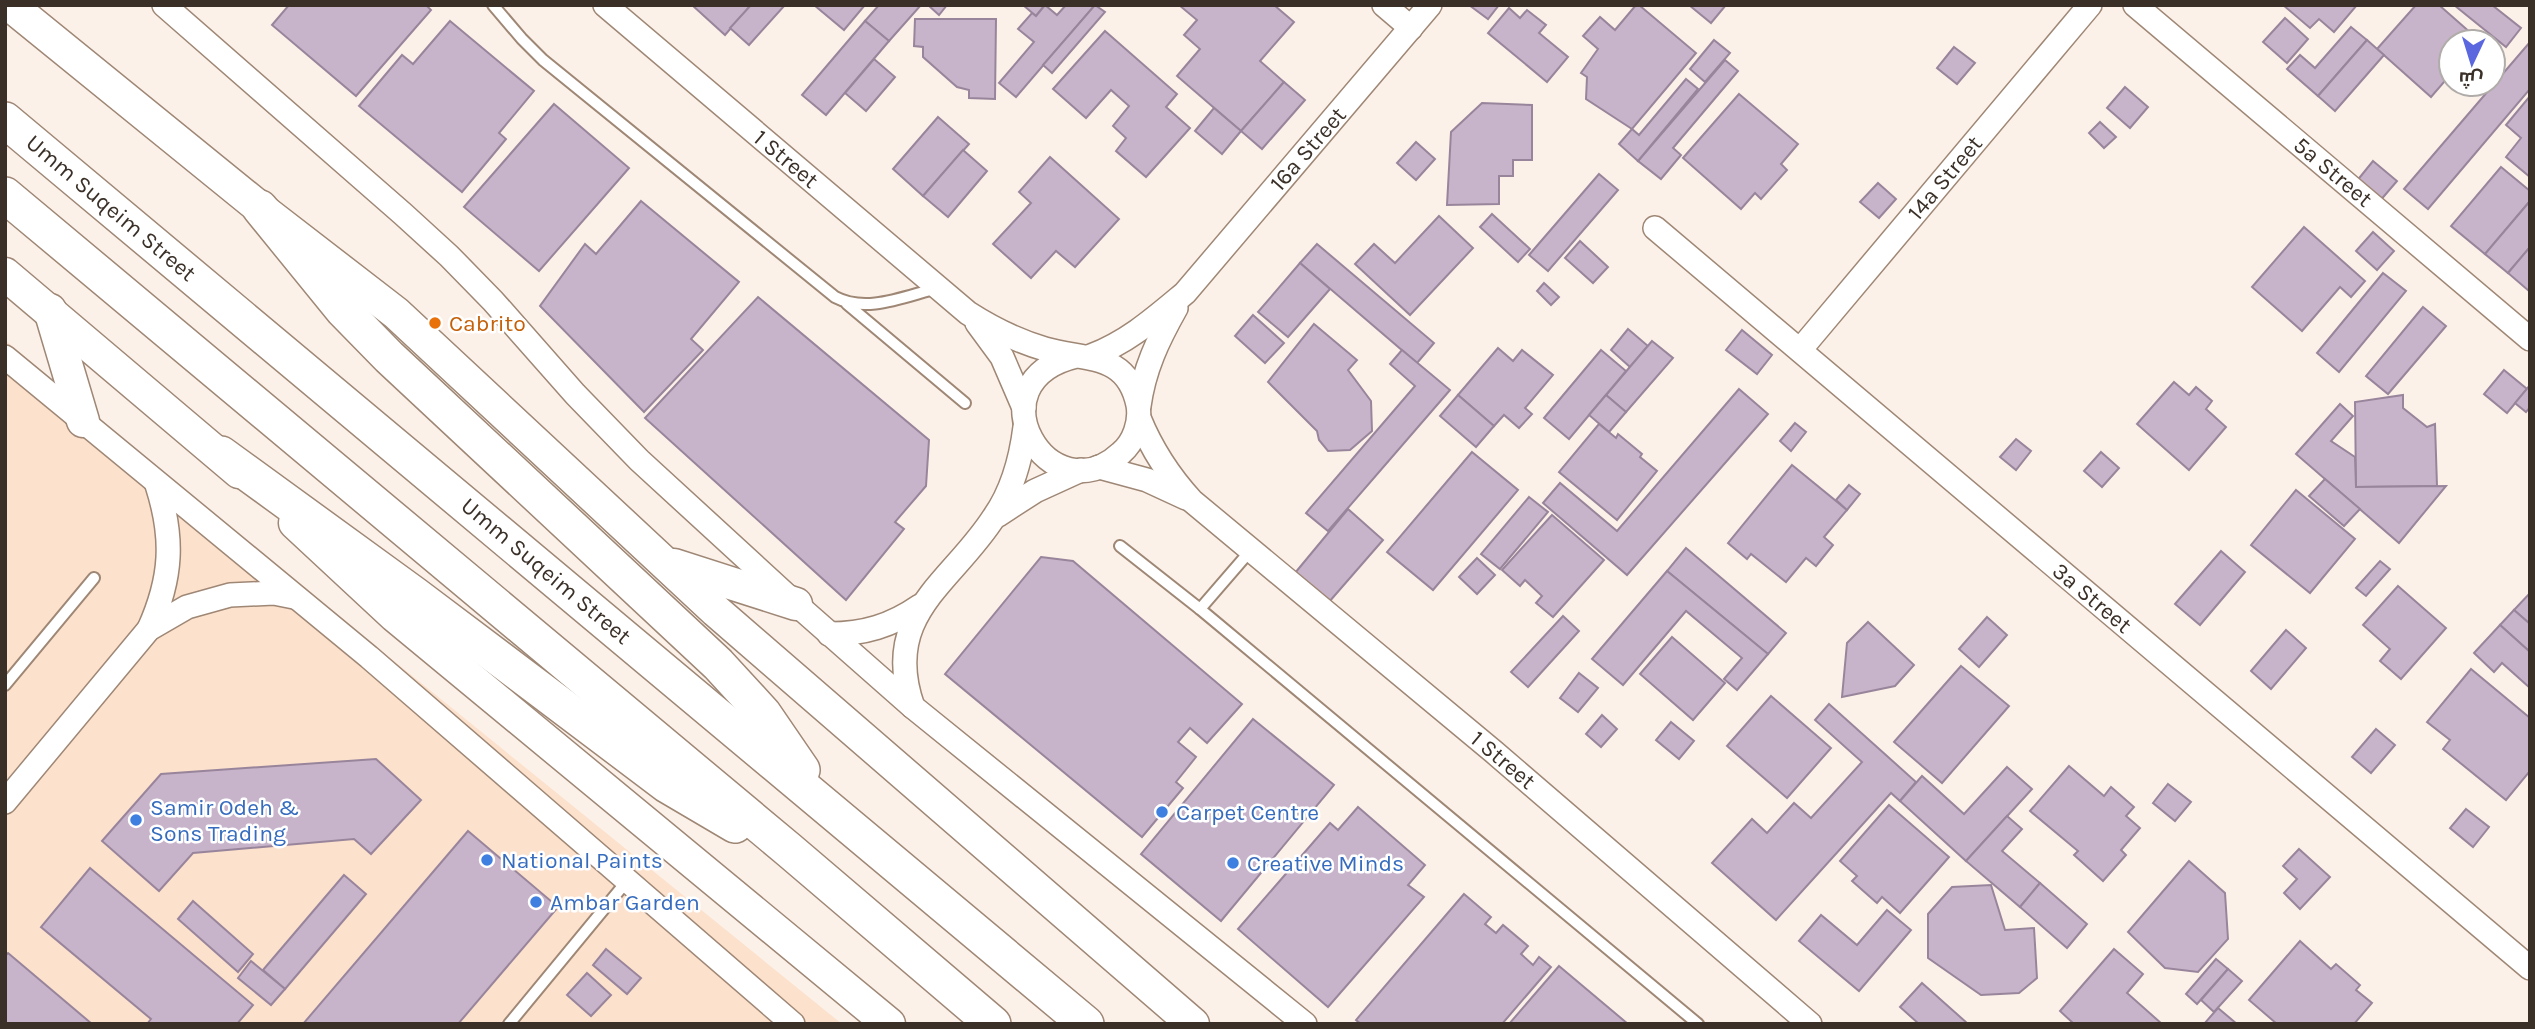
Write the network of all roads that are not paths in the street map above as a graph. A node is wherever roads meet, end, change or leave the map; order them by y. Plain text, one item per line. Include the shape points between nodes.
1 (10, 5) edge
2 (164, 5) edge
3 (493, 5) edge
4 (605, 5) edge
5 (1384, 5) edge
6 (1430, 5) edge
7 (2091, 5) edge
8 (2135, 5) edge
9 (1411, 28) junction
10 (5, 120) edge
11 (5, 195) edge
12 (260, 208) junction
13 (1655, 228) dead end
14 (5, 274) edge
15 (938, 288) junction
16 (1185, 293) junction
17 (845, 302) junction
18 (50, 310) junction
19 (968, 313) junction
20 (2530, 339) edge
21 (1800, 351) junction
22 (1084, 356) junction
23 (5, 357) edge
24 (965, 403) dead end
25 (1139, 413) junction
26 (1024, 417) junction
27 (83, 421) junction
28 (221, 454) junction
29 (1090, 469) junction
30 (157, 485) junction
31 (1192, 501) junction
32 (993, 520) junction
33 (1120, 545) dead end
34 (1251, 550) junction
35 (663, 561) junction
36 (94, 578) dead end
37 (296, 597) junction
38 (796, 604) junction
39 (920, 606) junction
40 (1200, 609) junction
41 (149, 629) junction
42 (829, 634) junction
43 (5, 685) edge
44 (913, 707) junction
45 (818, 797) junction
46 (5, 802) edge
47 (789, 850) junction
48 (628, 881) junction
49 (2530, 968) edge
50 (509, 1024) edge
51 (793, 1024) edge
52 (889, 1024) edge
53 (993, 1024) edge
54 (1086, 1024) edge
55 (1193, 1024) edge
56 (1305, 1024) edge
57 (1698, 1024) edge
58 (1810, 1024) edge

1 - 12 main road
2 - 38 street via 449,256 639,460
3 - 17 lane via 543,60
4 - 15 street, 1 Street
5 - 9 street
6 - 9 street, 16a Street
7 - 21 street, 14a Street
8 - 20 street, 5a Street
9 - 16 street, 16a Street
10 - 45 main road, Umm Suqeim Street
11 - 47 main road
12 - 35 main road via 396,313
12 - 45 main road via 335,300 389,357 741,688 783,740
13 - 21 street, 3a Street
14 - 18 main road
15 - 17 lane via 865,306
15 - 19 street, 1 Street
16 - 22 street, 16a Street via 1134,335
16 - 25 street, 16a Street via 1147,366
17 - 24 lane
18 - 27 main road
18 - 28 main road
19 - 22 street, 1 Street via 1019,341
19 - 26 street, 1 Street via 1002,357
21 - 49 street, 3a Street
22 - 25 street via 1109,363 1124,374 1134,390
22 - 26 street via 1061,359 1035,378 1027,392
23 - 27 street
25 - 29 street via 1126,449 1114,460
25 - 31 street, 1 Street via 1148,441
26 - 29 street via 1032,444 1045,458 1062,467
26 - 32 street via 1018,466
27 - 30 street
28 - 47 main road via 667,785
28 - 52 main road via 395,616
29 - 31 street, 1 Street via 1147,480
29 - 32 street via 1035,491
30 - 37 street
30 - 41 street via 165,509 169,558 159,607
31 - 34 street, 1 Street
32 - 39 street
33 - 40 lane
34 - 40 lane
34 - 58 street, 1 Street
35 - 38 main road
35 - 55 main road
36 - 43 lane
37 - 41 street via 230,595 187,607
37 - 48 street
38 - 42 street
39 - 42 street via 887,626
39 - 44 street via 904,663
40 - 57 lane
41 - 46 street
42 - 44 street
44 - 56 street
45 - 54 main road, Umm Suqeim Street
47 - 53 main road
48 - 50 lane
48 - 51 street

